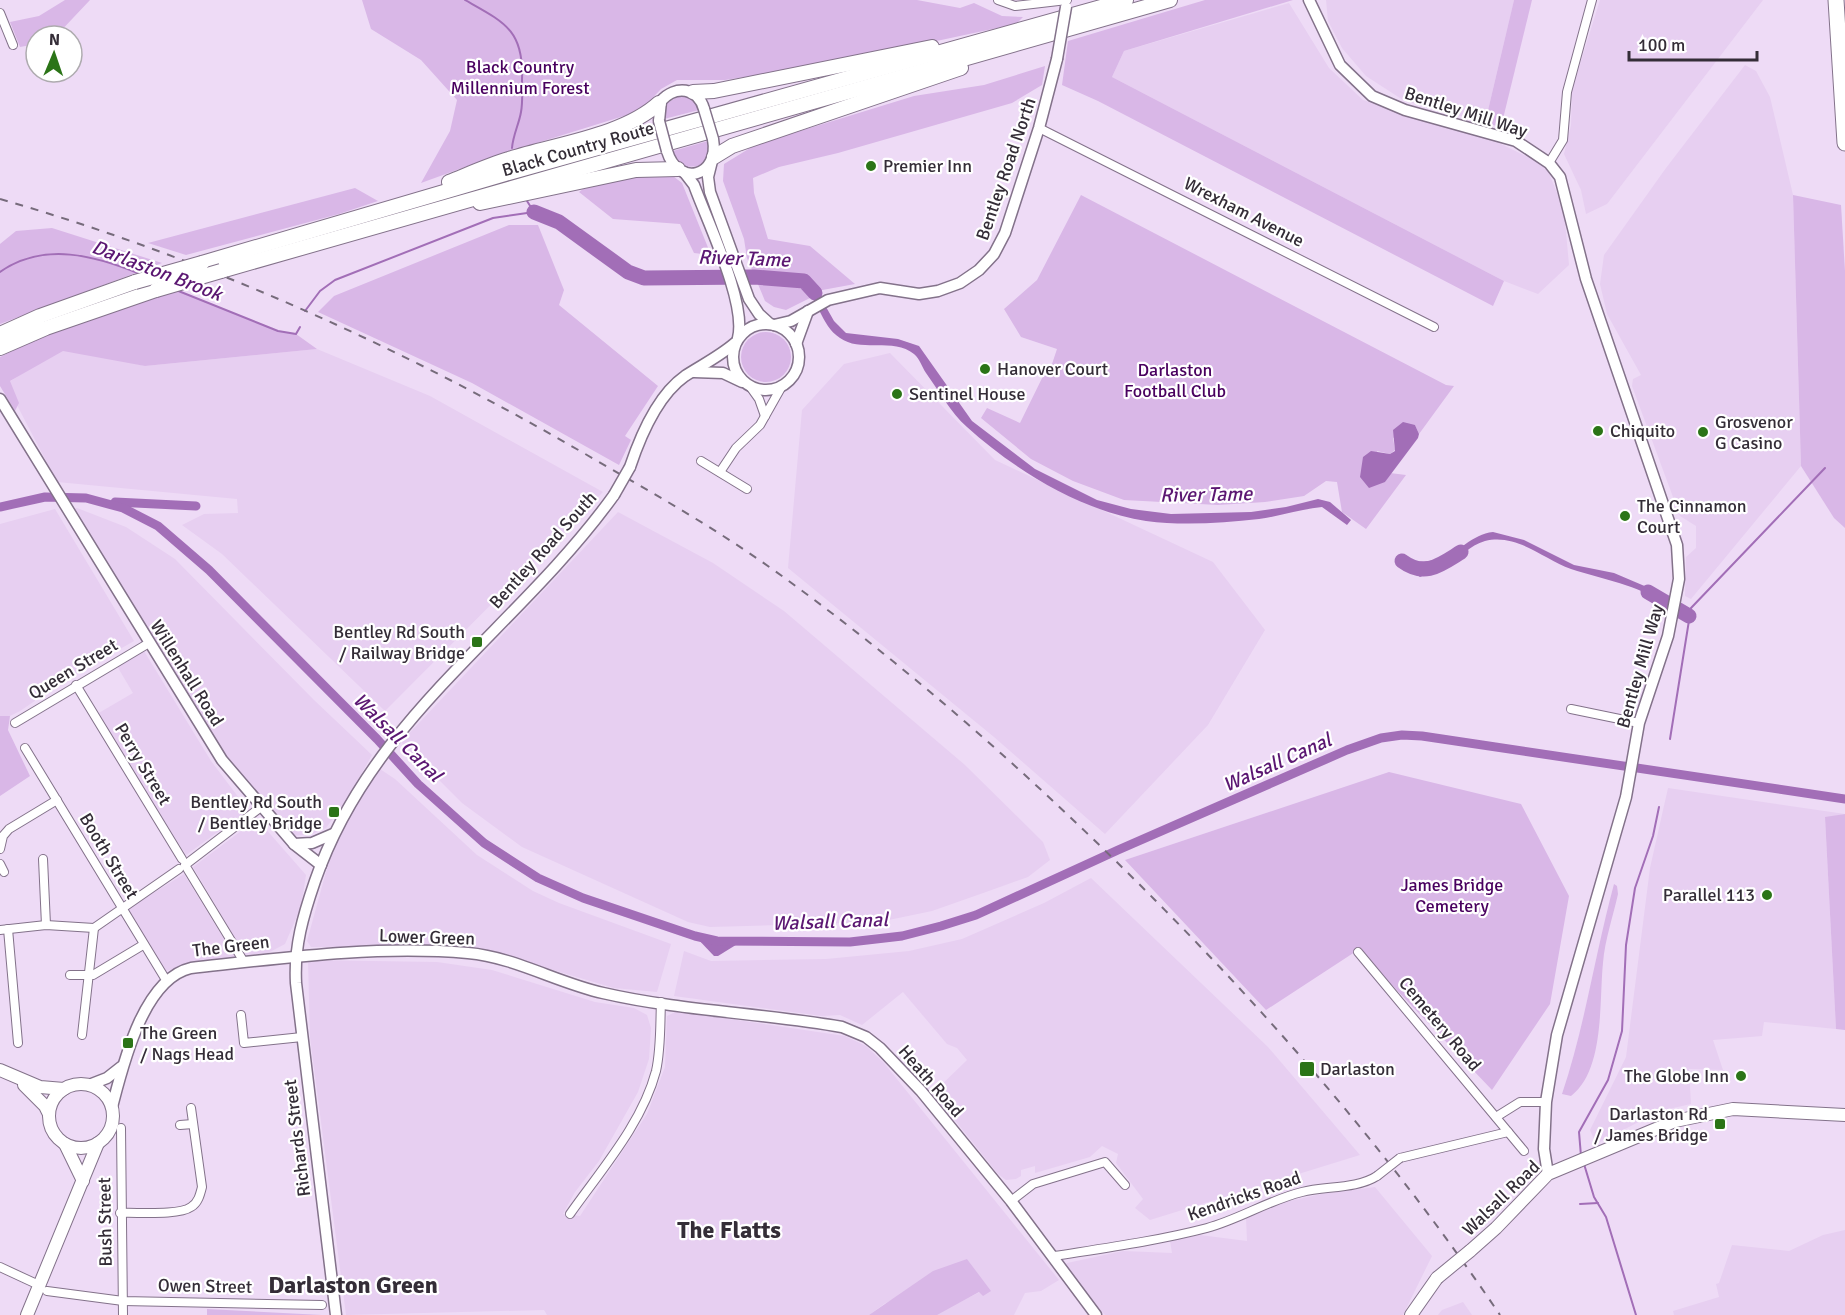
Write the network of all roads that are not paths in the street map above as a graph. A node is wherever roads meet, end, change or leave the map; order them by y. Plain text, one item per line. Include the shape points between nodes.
1 (998, 0) edge
2 (1126, 0) edge
3 (1170, 0) edge
4 (1309, 0) edge
5 (1592, 0) edge
6 (1828, 0) edge
7 (1836, 0) edge
8 (1067, 2) edge
9 (0, 13) edge
10 (994, 39) junction
11 (1031, 42) junction
12 (13, 45) dead end
13 (1840, 84) junction
14 (693, 92) junction
15 (659, 103) junction
16 (1039, 128) junction
17 (1845, 144) edge
18 (713, 159) junction
19 (1549, 163) junction
20 (681, 171) junction
21 (369, 214) junction
22 (408, 216) junction
23 (809, 310) junction
24 (772, 325) junction
25 (1434, 327) dead end
26 (0, 333) edge
27 (737, 341) junction
28 (796, 344) junction
29 (0, 348) edge
30 (692, 372) junction
31 (748, 385) junction
32 (782, 386) junction
33 (0, 399) edge
34 (765, 416) junction
35 (700, 461) dead end
36 (720, 472) junction
37 (747, 489) dead end
38 (149, 643) junction
39 (76, 686) junction
40 (1571, 709) dead end
41 (15, 723) dead end
42 (1639, 723) junction
43 (25, 748) dead end
44 (57, 800) junction
45 (261, 807) junction
46 (1, 834) edge
47 (333, 834) junction
48 (294, 844) junction
49 (0, 849) edge
50 (43, 859) dead end
51 (182, 864) junction
52 (321, 865) junction
53 (122, 909) junction
54 (46, 925) junction
55 (94, 928) junction
56 (4, 930) edge
57 (143, 945) junction
58 (1358, 952) dead end
59 (294, 956) junction
60 (244, 962) junction
61 (70, 975) dead end
62 (88, 977) junction
63 (166, 980) junction
64 (661, 1002) junction
65 (241, 1015) dead end
66 (82, 1035) dead end
67 (302, 1037) junction
68 (18, 1043) dead end
69 (122, 1067) junction
70 (0, 1070) edge
71 (19, 1080) junction
72 (89, 1085) junction
73 (64, 1089) junction
74 (1546, 1102) junction
75 (112, 1107) junction
76 (191, 1108) dead end
77 (49, 1114) junction
78 (1845, 1116) edge
79 (1496, 1117) junction
80 (180, 1125) dead end
81 (193, 1125) junction
82 (121, 1128) dead end
83 (1508, 1132) junction
84 (99, 1143) junction
85 (65, 1144) junction
86 (1524, 1151) dead end
87 (1548, 1174) junction
88 (83, 1181) junction
89 (1125, 1185) dead end
90 (1011, 1201) junction
91 (120, 1213) junction
92 (570, 1214) dead end
93 (1054, 1256) junction
94 (0, 1267) edge
95 (44, 1288) junction
96 (123, 1301) junction
97 (322, 1305) dead end
98 (27, 1315) edge
99 (123, 1315) edge
100 (336, 1315) edge
101 (1096, 1315) edge
102 (1411, 1315) edge

1 - 8 street via 1015,6
2 - 10 highway, Black Country Route
3 - 11 highway, Black Country Route
4 - 19 street, Bentley Mill Way via 1340,65 1372,96 1405,110 1516,141
5 - 19 street via 1567,92 1563,140
6 - 13 highway
7 - 13 highway
8 - 16 street, Bentley Road North, bridge
9 - 12 street
10 - 14 highway
10 - 21 highway, Black Country Route
11 - 18 highway via 732,146
11 - 22 highway, Black Country Route via 979,53
13 - 17 highway
14 - 15 street via 670,92
14 - 18 street, bridge via 704,108 713,139
15 - 20 street, bridge via 667,151 671,162
15 - 21 highway via 628,123 507,159
16 - 23 street, Bentley Road North via 1005,233 994,254 979,270 938,291 919,294 880,288 828,300
16 - 25 street, Wrexham Avenue
18 - 20 street via 698,172
18 - 24 street via 708,177 710,192 755,310
19 - 42 street, Bentley Mill Way via 1564,185 1586,279 1674,532 1679,565 1674,612
20 - 22 highway via 636,170
20 - 27 street via 694,185 733,290 740,315
21 - 26 highway, Black Country Route, bridge via 135,282
22 - 29 highway, Black Country Route, bridge via 156,290
23 - 24 street, Bentley Road North via 791,321
23 - 28 street
24 - 27 street via 751,327
24 - 28 street via 791,335
27 - 30 street, Bentley Road South
27 - 31 street via 733,351 735,369
28 - 32 street via 797,366
30 - 31 street via 723,373
30 - 47 street, Bentley Road South, bridge via 667,394 614,495 589,530 396,736 378,758
31 - 32 street via 768,390
31 - 34 street
32 - 34 street
33 - 38 street, Willenhall Road
34 - 36 street
35 - 36 street
36 - 37 street
38 - 39 street, Queen Street
38 - 45 street, Willenhall Road via 222,760
39 - 41 street, Queen Street
39 - 51 street, Perry Street
40 - 42 street
42 - 74 street, Bentley Mill Way via 1626,796 1557,1035
43 - 44 street, Booth Street
44 - 46 street
44 - 53 street, Booth Street
45 - 48 street, Willenhall Road
45 - 51 street
46 - 49 street
47 - 48 street via 312,843
47 - 52 street
48 - 52 street, Willenhall Road
50 - 54 street
51 - 53 street
51 - 60 street, Perry Street
52 - 59 street via 300,924
53 - 55 street
53 - 57 street, Booth Street
54 - 55 street
54 - 56 street
55 - 62 street
56 - 68 street
57 - 62 street
57 - 63 street, Booth Street
58 - 79 street, Cemetery Road
59 - 60 street, The Green
59 - 64 street, Lower Green via 469,953 584,988
59 - 67 street, Richards Street
60 - 63 street, The Green via 179,970
61 - 62 street
62 - 66 street
63 - 69 street via 149,1005
64 - 90 street, Heath Road via 821,1023 866,1037 921,1091
64 - 92 street via 659,1056 646,1097 620,1143
65 - 67 street via 244,1043
67 - 100 street, Richards Street
69 - 72 street
69 - 75 street
70 - 71 main road
71 - 73 main road
71 - 77 main road
72 - 73 main road
72 - 75 main road via 105,1095
73 - 77 main road via 53,1101
74 - 79 street via 1520,1102
74 - 87 street, Bentley Mill Way via 1544,1149
75 - 84 main road via 110,1128
76 - 81 street
77 - 85 main road via 54,1133
78 - 87 main road, Walsall Road via 1744,1109 1690,1117
79 - 83 street, Cemetery Road
80 - 81 street
81 - 91 street via 202,1187 194,1204 179,1211
82 - 91 street, Bush Street
83 - 86 street, Cemetery Road
83 - 93 street, Kendricks Road, bridge via 1400,1158 1366,1181 1276,1199 1210,1227
84 - 85 main road via 82,1148
84 - 88 main road
85 - 88 main road
87 - 102 main road, Walsall Road, bridge via 1497,1228 1437,1278
88 - 95 main road
89 - 90 street via 1105,1162 1033,1184
90 - 93 street, Heath Road
91 - 96 street, Bush Street
93 - 101 street, Heath Road
94 - 95 street, Owen Street
95 - 96 street, Owen Street
95 - 98 main road
96 - 97 street, Owen Street
96 - 99 street, Bush Street

